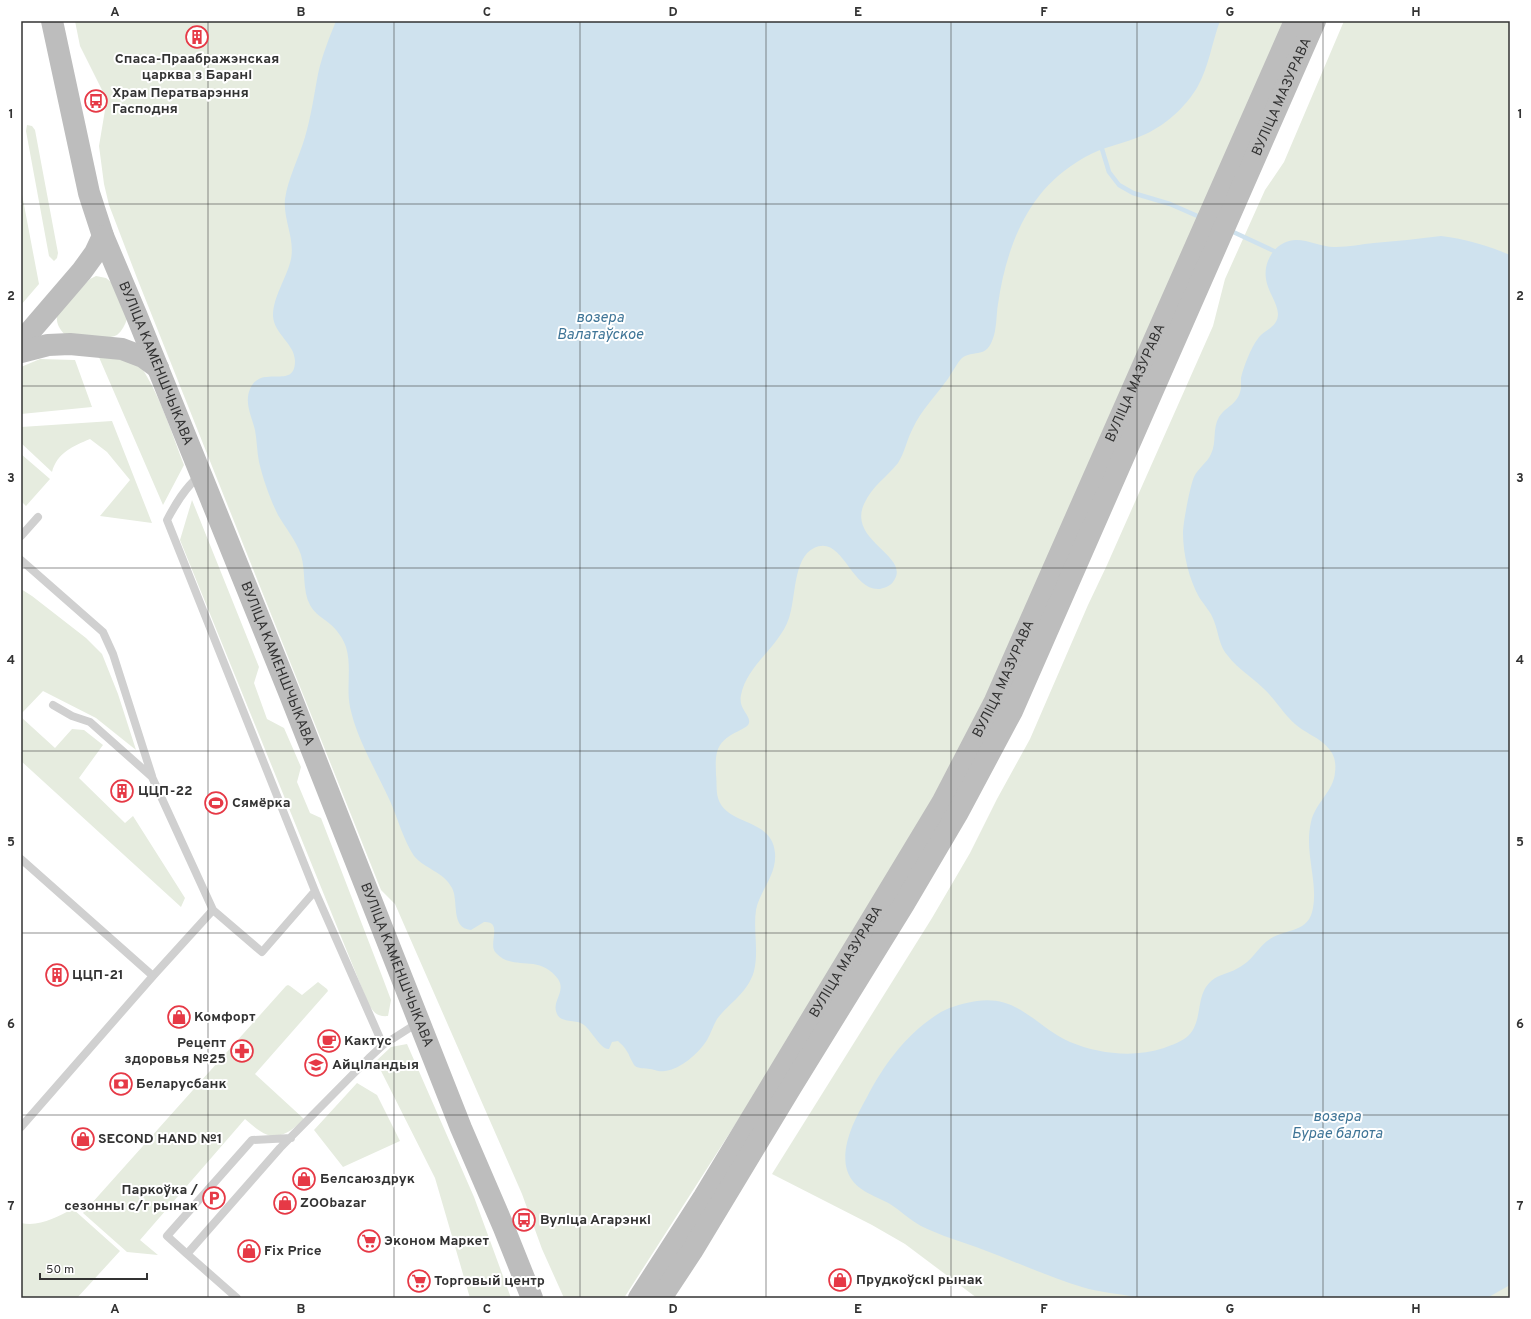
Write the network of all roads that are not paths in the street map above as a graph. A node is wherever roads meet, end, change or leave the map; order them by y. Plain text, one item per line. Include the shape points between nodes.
1 (1295, 21) edge
2 (1315, 21) edge
3 (49, 25) edge
4 (1236, 177) junction
5 (103, 236) junction
6 (1197, 267) junction
7 (82, 271) junction
8 (120, 276) junction
9 (50, 306) junction
10 (136, 314) junction
11 (21, 342) edge
12 (70, 344) junction
13 (100, 347) junction
14 (21, 352) edge
15 (158, 368) junction
16 (201, 475) junction
17 (38, 517) dead end
18 (21, 536) edge
19 (21, 560) edge
20 (53, 705) dead end
21 (152, 777) junction
22 (21, 859) edge
23 (315, 891) junction
24 (213, 910) junction
25 (153, 976) junction
26 (420, 1022) junction
27 (382, 1045) junction
28 (21, 1127) edge
29 (291, 1138) junction
30 (187, 1254) junction
31 (237, 1298) edge
32 (532, 1298) edge
33 (639, 1298) edge
34 (661, 1298) edge

1 - 4 main road, ВУЛІЦА МАЗУРАВА
2 - 4 main road, ВУЛІЦА МАЗУРАВА
3 - 5 main road, ВУЛІЦА КАМЕНШЧЫКАВА via 89,193
4 - 6 main road, ВУЛІЦА МАЗУРАВА
5 - 7 main road
5 - 8 main road, ВУЛІЦА КАМЕНШЧЫКАВА
6 - 33 main road, ВУЛІЦА МАЗУРАВА via 995,701 942,803 708,1190
6 - 34 main road, ВУЛІЦА МАЗУРАВА via 1012,711 957,814 904,904
7 - 8 main road via 96,266 107,268
7 - 9 main road
8 - 10 main road, ВУЛІЦА КАМЕНШЧЫКАВА
9 - 11 main road
9 - 12 main road via 48,317 51,327 58,338
10 - 13 main road via 126,335 119,341
10 - 15 main road, ВУЛІЦА КАМЕНШЧЫКАВА
12 - 13 main road
12 - 14 main road via 48,344
13 - 15 main road via 122,349 143,357
15 - 16 main road, ВУЛІЦА КАМЕНШЧЫКАВА
16 - 23 lane via 190,484 167,520
16 - 26 main road, ВУЛІЦА КАМЕНШЧЫКАВА
17 - 18 lane
19 - 21 lane via 103,632 114,654
20 - 21 lane via 72,716 90,722
21 - 24 lane
22 - 25 lane
23 - 24 lane via 262,952
23 - 27 lane
24 - 25 lane
25 - 28 lane
26 - 27 lane
26 - 32 main road, ВУЛІЦА КАМЕНШЧЫКАВА
27 - 29 lane
29 - 30 lane
29 - 30 lane via 252,1140 247,1145 167,1236
30 - 31 lane

